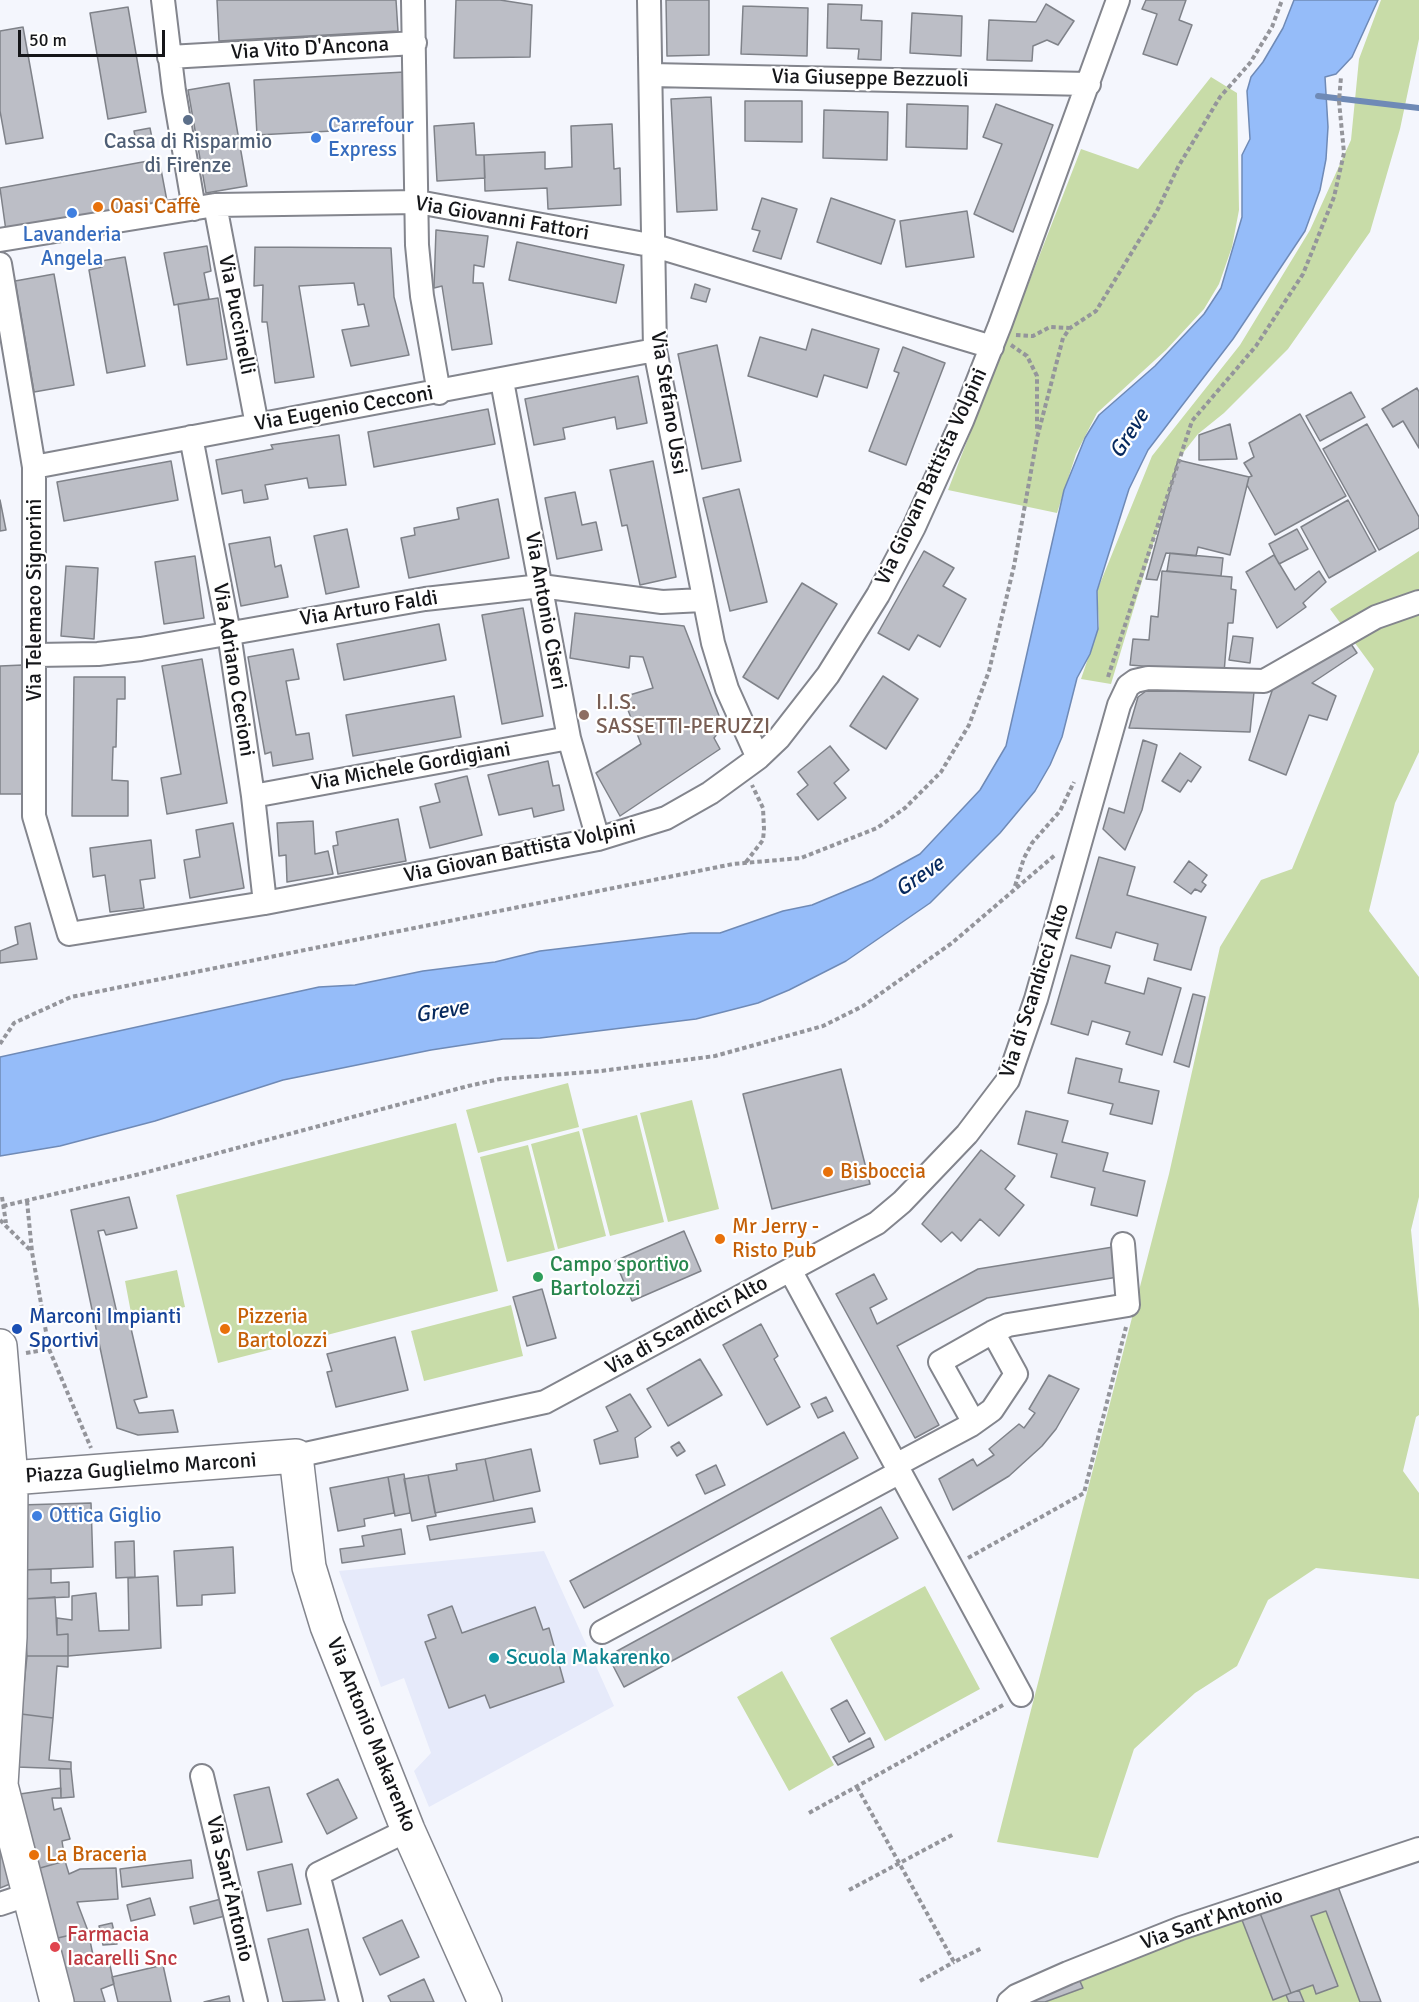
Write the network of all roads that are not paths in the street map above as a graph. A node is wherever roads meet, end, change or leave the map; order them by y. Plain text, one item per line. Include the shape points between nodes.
1 (162, 0) edge
2 (413, 0) edge
3 (649, 0) edge
4 (1118, 0) edge
5 (415, 43) junction
6 (169, 57) junction
7 (651, 75) junction
8 (1089, 84) junction
9 (418, 202) junction
10 (205, 207) junction
11 (0, 240) edge
12 (655, 246) junction
13 (0, 264) edge
14 (994, 340) junction
15 (655, 350) junction
16 (502, 381) junction
17 (439, 393) junction
18 (256, 425) junction
19 (191, 437) junction
20 (34, 467) junction
21 (541, 586) junction
22 (703, 600) junction
23 (1419, 602) edge
24 (229, 633) junction
25 (36, 655) junction
26 (569, 738) junction
27 (751, 763) junction
28 (253, 796) junction
29 (598, 839) junction
30 (265, 903) junction
31 (69, 934) joint
32 (1124, 1244) dead end
33 (790, 1270) junction
34 (993, 1332) junction
35 (0, 1346) edge
36 (974, 1423) junction
37 (296, 1456) junction
38 (898, 1469) junction
39 (11, 1478) junction
40 (602, 1632) dead end
41 (1021, 1695) road end
42 (202, 1776) dead end
43 (1, 1785) edge
44 (408, 1830) junction
45 (1419, 1849) edge
46 (14, 1899) edge
47 (57, 2002) edge
48 (256, 2002) edge
49 (351, 2002) edge
50 (485, 2002) edge
51 (1009, 2002) edge

1 - 6 street, Via Puccinelli
2 - 5 street
3 - 7 street, Via Stefano Ussi
4 - 8 street, Via Giovan Battista Volpini
5 - 6 street, Via Vito D'Ancona
5 - 9 street
6 - 10 street, Via Puccinelli
7 - 8 street, Via Giuseppe Bezzuoli
7 - 12 street, Via Stefano Ussi
8 - 14 street, Via Giovan Battista Volpini
9 - 10 street, Via Giovanni Fattori
9 - 12 street, Via Giovanni Fattori
9 - 17 street via 422,296
10 - 11 street, Via Giovanni Fattori
10 - 18 street, Via Puccinelli
12 - 14 street, Via Giovanni Fattori
12 - 15 street, Via Stefano Ussi
13 - 20 street, Via Telemaco Signorini
14 - 27 street, Via Giovan Battista Volpini via 914,527 878,595 828,675 779,738
15 - 16 street, Via Eugenio Cecconi
15 - 22 street, Via Stefano Ussi
16 - 17 street, Via Eugenio Cecconi
16 - 21 street, Via Antonio Ciseri
17 - 18 street, Via Eugenio Cecconi
18 - 19 street, Via Eugenio Cecconi
19 - 20 street, Via Eugenio Cecconi
19 - 24 street, Via Adriano Cecioni
20 - 25 street, Via Telemaco Signorini
21 - 22 street, Via Arturo Faldi via 662,602
21 - 24 street, Via Arturo Faldi via 424,598
21 - 26 street, Via Antonio Ciseri
22 - 27 street, Via Stefano Ussi
23 - 33 street, Via di Scandicci Alto via 1376,617 1264,681 1148,678 1128,687 1119,705 1018,1056 996,1099 889,1214
24 - 25 street, Via Arturo Faldi via 98,654
24 - 28 street, Via Adriano Cecioni
25 - 31 street, Via Telemaco Signorini via 34,816
26 - 28 street, Via Michele Gordigiani
26 - 29 street, Via Antonio Ciseri
27 - 29 street, Via Giovan Battista Volpini via 666,818
28 - 30 street, Via Adriano Cecioni
29 - 30 street, Via Giovan Battista Volpini
30 - 31 street, Via Giovan Battista Volpini
32 - 34 street via 1128,1305 1008,1325
33 - 37 street, Via di Scandicci Alto via 545,1402
33 - 38 street
34 - 36 street via 1016,1374 992,1410
34 - 36 street via 940,1362
35 - 39 street, Piazza Guglielmo Marconi
36 - 38 street
37 - 39 street, Piazza Guglielmo Marconi
37 - 44 street, Via Antonio Makarenko via 307,1555 317,1596
38 - 40 street
38 - 41 street
39 - 43 street via 10,1637
42 - 48 street, Via Sant'Antonio
43 - 46 street
44 - 49 street via 318,1874
44 - 50 street, Via Antonio Makarenko
45 - 51 street, Via Sant'Antonio via 1181,1928 1068,1973
46 - 47 street

